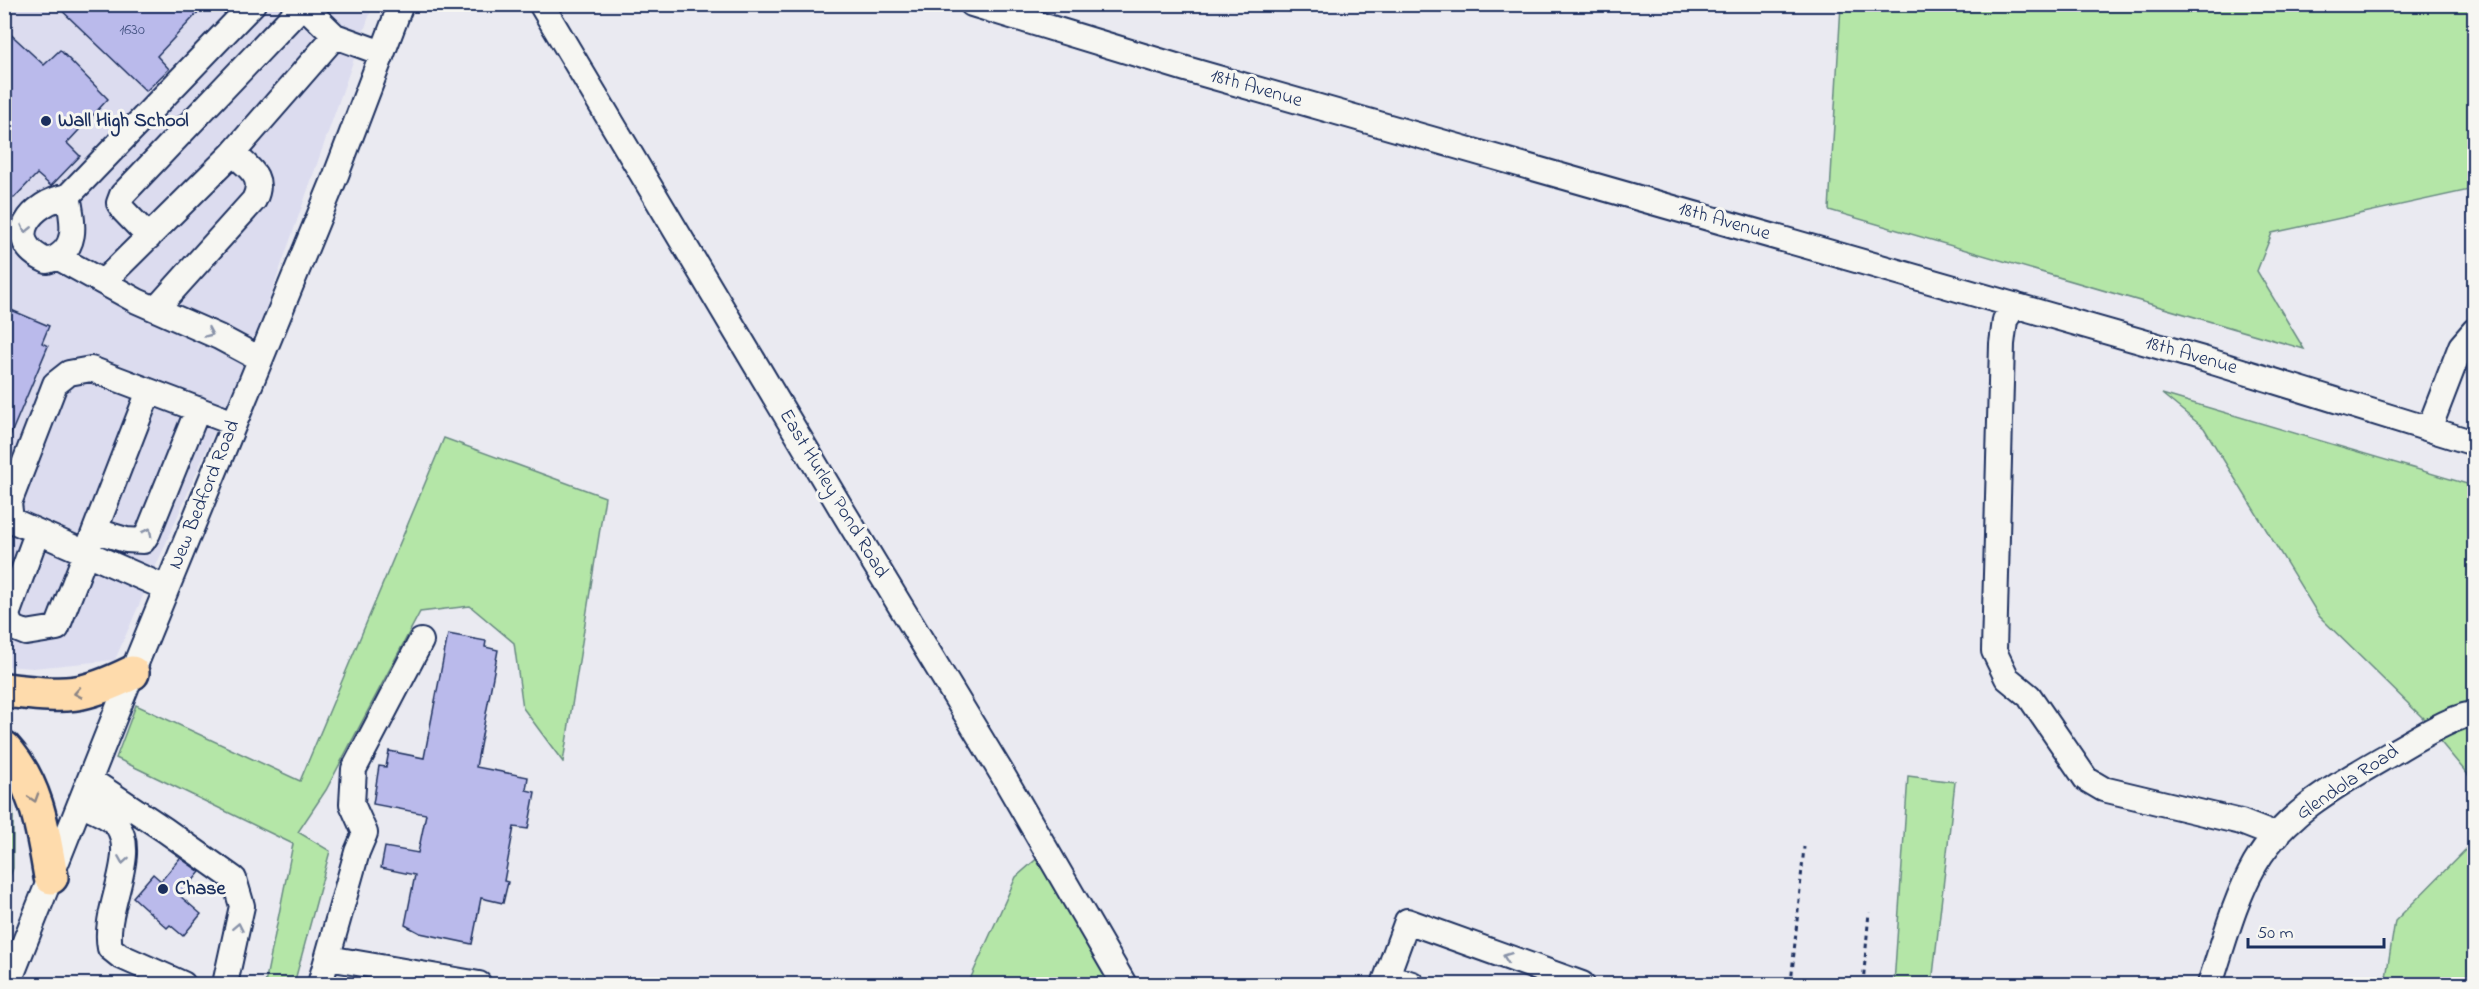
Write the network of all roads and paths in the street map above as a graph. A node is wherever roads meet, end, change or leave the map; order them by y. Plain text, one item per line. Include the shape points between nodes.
1 (254, 4) edge
2 (401, 4) edge
3 (541, 4) edge
4 (972, 4) edge
5 (302, 5) edge
6 (335, 36) junction
7 (382, 52) junction
8 (233, 153) junction
9 (69, 196) junction
10 (149, 237) junction
11 (59, 258) junction
12 (103, 282) junction
13 (2015, 306) junction
14 (156, 309) junction
15 (2475, 331) edge
16 (260, 359) junction
17 (149, 392) junction
18 (198, 409) junction
19 (234, 423) junction
20 (2428, 429) junction
21 (2475, 443) edge
22 (96, 531) junction
23 (37, 533) junction
24 (87, 555) junction
25 (166, 588) junction
26 (420, 641) dead end
27 (132, 673) junction
28 (4, 690) edge
29 (2475, 714) edge
30 (4, 748) edge
31 (90, 780) junction
32 (80, 804) junction
33 (2277, 836) junction
34 (1804, 848) dead end
35 (51, 877) junction
36 (1869, 912) dead end
37 (328, 958) junction
38 (372, 975) edge
39 (1385, 980) edge
40 (8, 984) edge
41 (183, 984) edge
42 (225, 984) edge
43 (320, 984) edge
44 (479, 984) edge
45 (1125, 984) edge
46 (1412, 984) edge
47 (1582, 984) edge
48 (1791, 984) edge
49 (1863, 984) edge
50 (2210, 984) edge

1 - 9 street
2 - 7 street, New Bedford Road
3 - 45 street, East Hurley Pond Road
4 - 13 street, 18th Avenue
5 - 6 street
5 - 10 street via 122,195 119,203 124,211
6 - 7 street
6 - 8 street
7 - 16 street, New Bedford Road
8 - 10 street
8 - 14 street via 256,175 259,190
9 - 11 street via 72,231 69,246
9 -> 11 street via 52,199 28,218 23,230 24,244 34,256 47,261
10 - 12 street
11 - 12 street
12 - 14 street
13 - 20 street, 18th Avenue
13 - 33 street via 2005,321 2002,344 1994,651 1998,660 2007,678 2029,696 2086,779 2103,789 2241,822
14 -> 16 street
15 - 20 street via 2461,346
16 - 19 street, New Bedford Road
17 - 18 street
17 - 22 street
17 - 23 street via 91,369 69,373 55,384 9,503 11,520
18 - 19 street
22 -> 18 street via 143,541
19 - 25 street, New Bedford Road
20 - 21 street, 18th Avenue
22 - 24 street
23 - 24 street
23 - 24 street via 7,615 11,627 26,633 57,628
24 - 25 street
25 - 27 street, New Bedford Road
26 - 37 street via 354,770 352,804 365,833
27 -> 28 highway via 82,693 47,695
27 - 31 street, New Bedford Road
29 - 33 street, Glendola Road via 2448,723 2363,770 2309,805
30 -> 35 highway via 30,786
31 - 32 street, New Bedford Road
42 -> 31 street via 242,906 234,879
32 - 35 street, New Bedford Road
32 -> 41 street via 116,823 126,844 107,933 110,948
33 - 50 street, Glendola Road via 2255,864
34 - 48 path
35 - 40 street, New Bedford Road
36 - 49 path
37 - 38 street
37 - 43 street
38 - 44 street
39 - 46 street
47 -> 39 street via 1407,921

